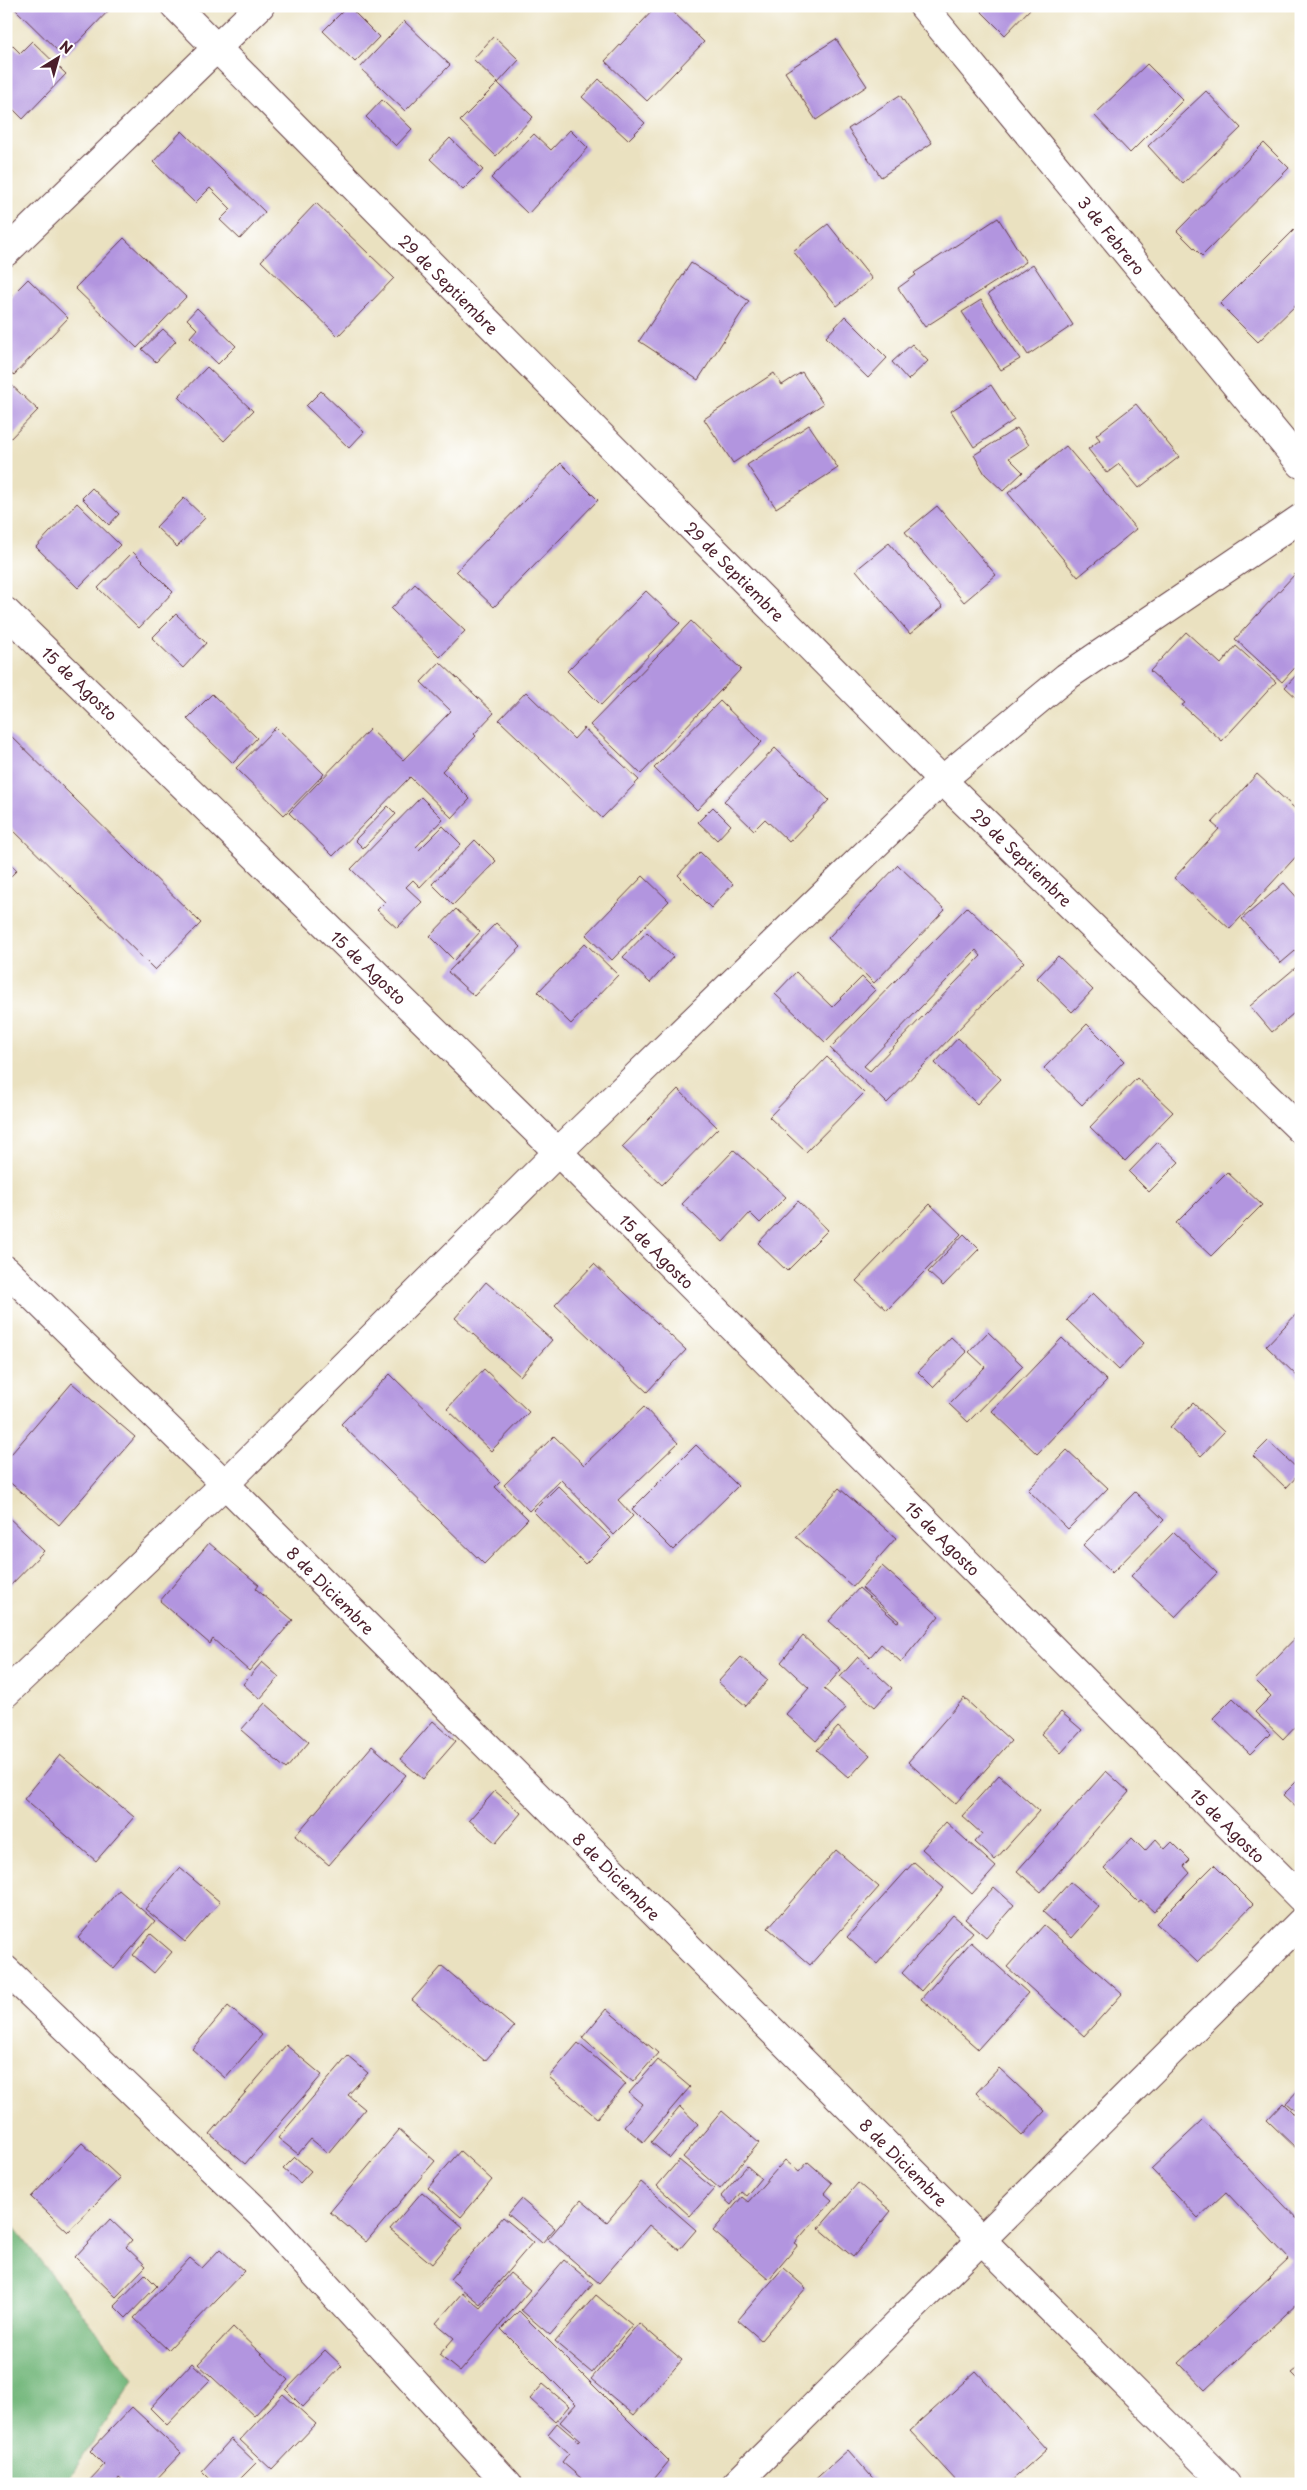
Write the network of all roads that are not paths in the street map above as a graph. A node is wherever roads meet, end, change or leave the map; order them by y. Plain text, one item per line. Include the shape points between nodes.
1 (175, 6) edge
2 (260, 6) edge
3 (923, 6) edge
4 (217, 50) junction
5 (6, 252) edge
6 (1301, 464) edge
7 (1301, 518) edge
8 (6, 612) edge
9 (942, 780) junction
10 (1301, 1130) edge
11 (558, 1152) junction
12 (6, 1270) edge
13 (225, 1484) junction
14 (6, 1693) edge
15 (1301, 1898) edge
16 (1301, 1922) edge
17 (6, 1970) edge
18 (981, 2240) junction
19 (508, 2484) edge
20 (736, 2484) edge
21 (1226, 2484) edge

1 - 4 street, 29 de Septiembre
2 - 4 street
3 - 6 street, 3 de Febrero
4 - 5 street
4 - 9 street, 29 de Septiembre
7 - 9 street via 1066,677
8 - 11 street, 15 de Agosto
9 - 10 street, 29 de Septiembre
9 - 11 street
11 - 13 street
11 - 15 street, 15 de Agosto
12 - 13 street, 8 de Diciembre
13 - 14 street
13 - 18 street, 8 de Diciembre
16 - 18 street
17 - 19 street via 263,2217
18 - 20 street
18 - 21 street, 8 de Diciembre

